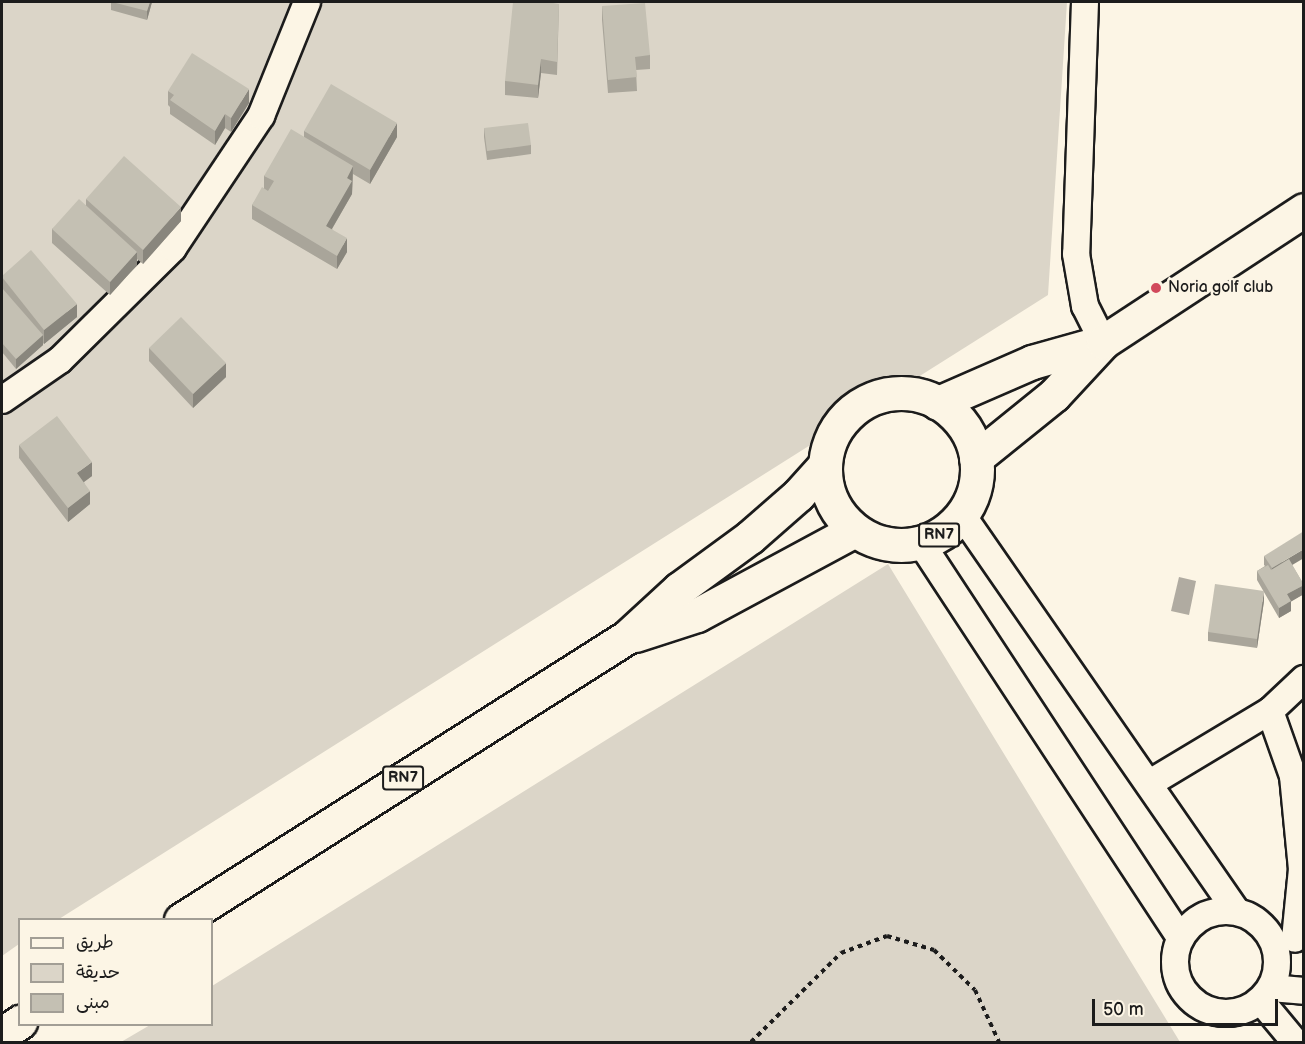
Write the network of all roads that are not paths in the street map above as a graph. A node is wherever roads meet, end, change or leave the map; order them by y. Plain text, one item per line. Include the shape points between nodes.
1 (307, 2) edge
2 (1086, 2) edge
3 (1304, 210) edge
4 (1103, 342) junction
5 (2, 400) edge
6 (938, 403) junction
7 (976, 458) junction
8 (825, 465) junction
9 (962, 515) junction
10 (855, 530) junction
11 (921, 543) junction
12 (627, 638) junction
13 (1304, 679) edge
14 (1270, 711) junction
15 (1150, 783) junction
16 (1236, 911) junction
17 (184, 918) edge
18 (1264, 927) junction
19 (1180, 938) junction
20 (1299, 941) edge
21 (1304, 991) edge
22 (1266, 994) junction
23 (18, 1023) edge
24 (2, 1034) edge
25 (1295, 1042) edge

1 - 5 street via 261,116 173,248 60,360
2 - 4 street via 1076,254 1085,306
3 - 4 main road
4 - 6 main road via 1032,362
4 - 7 main road via 1054,395
6 - 7 main road, RN7 via 956,417 970,436
6 - 8 main road, RN7 via 914,394 889,394 864,402 844,418 831,440
7 - 9 main road, RN7 via 975,490
8 - 10 main road, RN7 via 827,490
8 - 12 main road, RN7 via 750,537 679,589
9 - 11 main road, RN7 via 944,532
9 - 15 street
10 - 11 main road, RN7 via 886,544
10 - 12 main road, RN7 via 697,615
11 - 19 street
12 - 17 main road, RN7
13 - 14 street
14 - 15 street
14 - 20 street via 1293,776 1302,868
15 - 16 street
16 - 18 street
16 - 19 street via 1204,915
18 - 20 street
18 - 22 street via 1278,956
19 - 22 street via 1176,973 1183,990 1195,1003 1228,1014 1246,1010
21 - 22 street
22 - 25 street
23 - 24 main road

